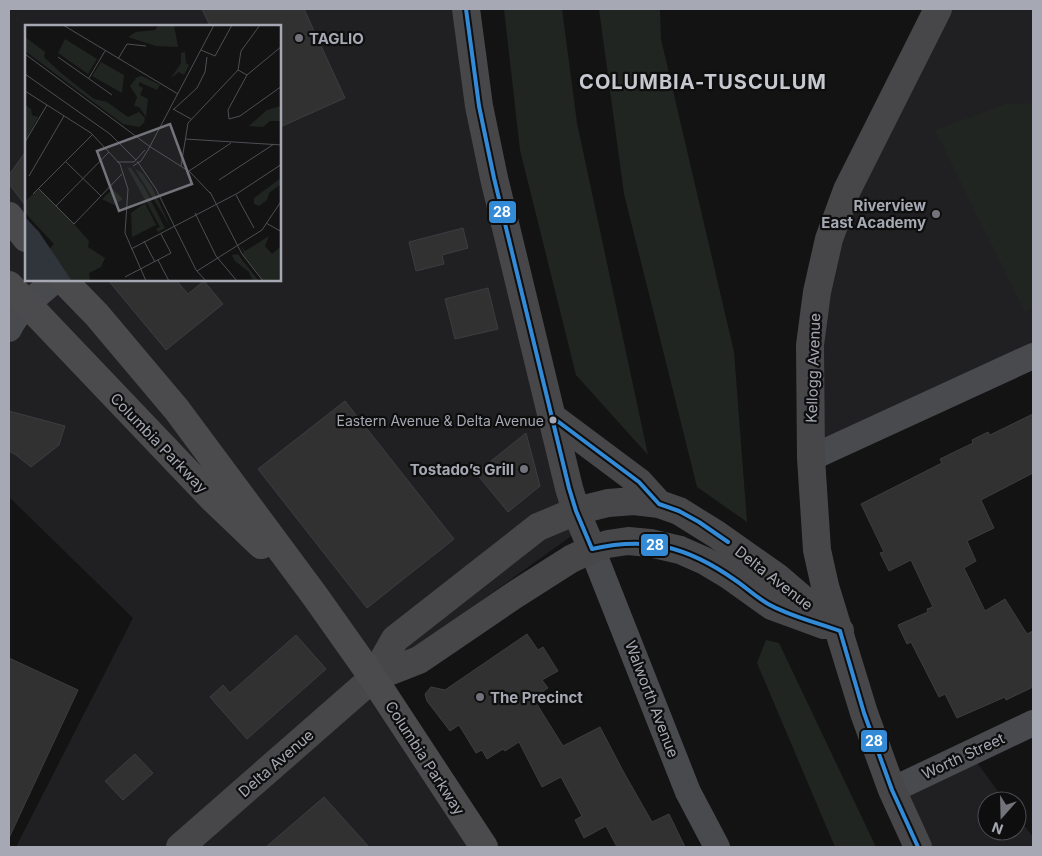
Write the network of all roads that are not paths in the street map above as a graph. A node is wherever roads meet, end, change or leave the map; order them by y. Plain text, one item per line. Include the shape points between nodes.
1 (466, 9) edge
2 (938, 9) edge
3 (9, 216) edge
4 (25, 237) edge
5 (53, 281) edge
6 (64, 281) edge
7 (18, 295) edge
8 (9, 329) edge
9 (1033, 356) edge
10 (552, 417) junction
11 (200, 441) junction
12 (810, 458) junction
13 (659, 504) junction
14 (576, 511) junction
15 (592, 549) junction
16 (314, 596) junction
17 (840, 631) junction
18 (373, 678) junction
19 (1033, 723) edge
20 (892, 790) junction
21 (180, 847) edge
22 (484, 847) edge
23 (717, 847) edge
24 (918, 847) edge

1 - 10 main road via 479,106 494,178
2 - 12 main road, Kellogg Avenue via 847,190 829,240 817,292 810,345
3 - 4 highway
5 - 7 street
6 - 11 highway, Columbia Parkway via 103,322
7 - 8 street
7 - 11 highway via 45,305 118,387
7 - 16 highway, Columbia Parkway via 214,500
9 - 12 street
10 - 13 main road via 639,482
10 - 14 main road
11 - 16 highway, Columbia Parkway
12 - 17 main road, Kellogg Avenue via 817,550
13 - 14 main road, Delta Avenue via 634,501 608,503
13 - 17 main road, Delta Avenue via 716,534 777,577
14 - 15 main road
14 - 18 main road, Delta Avenue via 538,527 395,640
15 - 17 main road, Delta Avenue via 628,541 680,550 730,576 772,606
15 - 18 main road, Delta Avenue via 513,596 419,660
15 - 23 street, Walworth Avenue via 688,792
16 - 18 highway, Columbia Parkway
17 - 20 main road, Kellogg Avenue via 864,713
18 - 21 main road, Delta Avenue
18 - 22 highway, Columbia Parkway
19 - 20 street, Worth Street
20 - 24 main road, Kellogg Avenue

